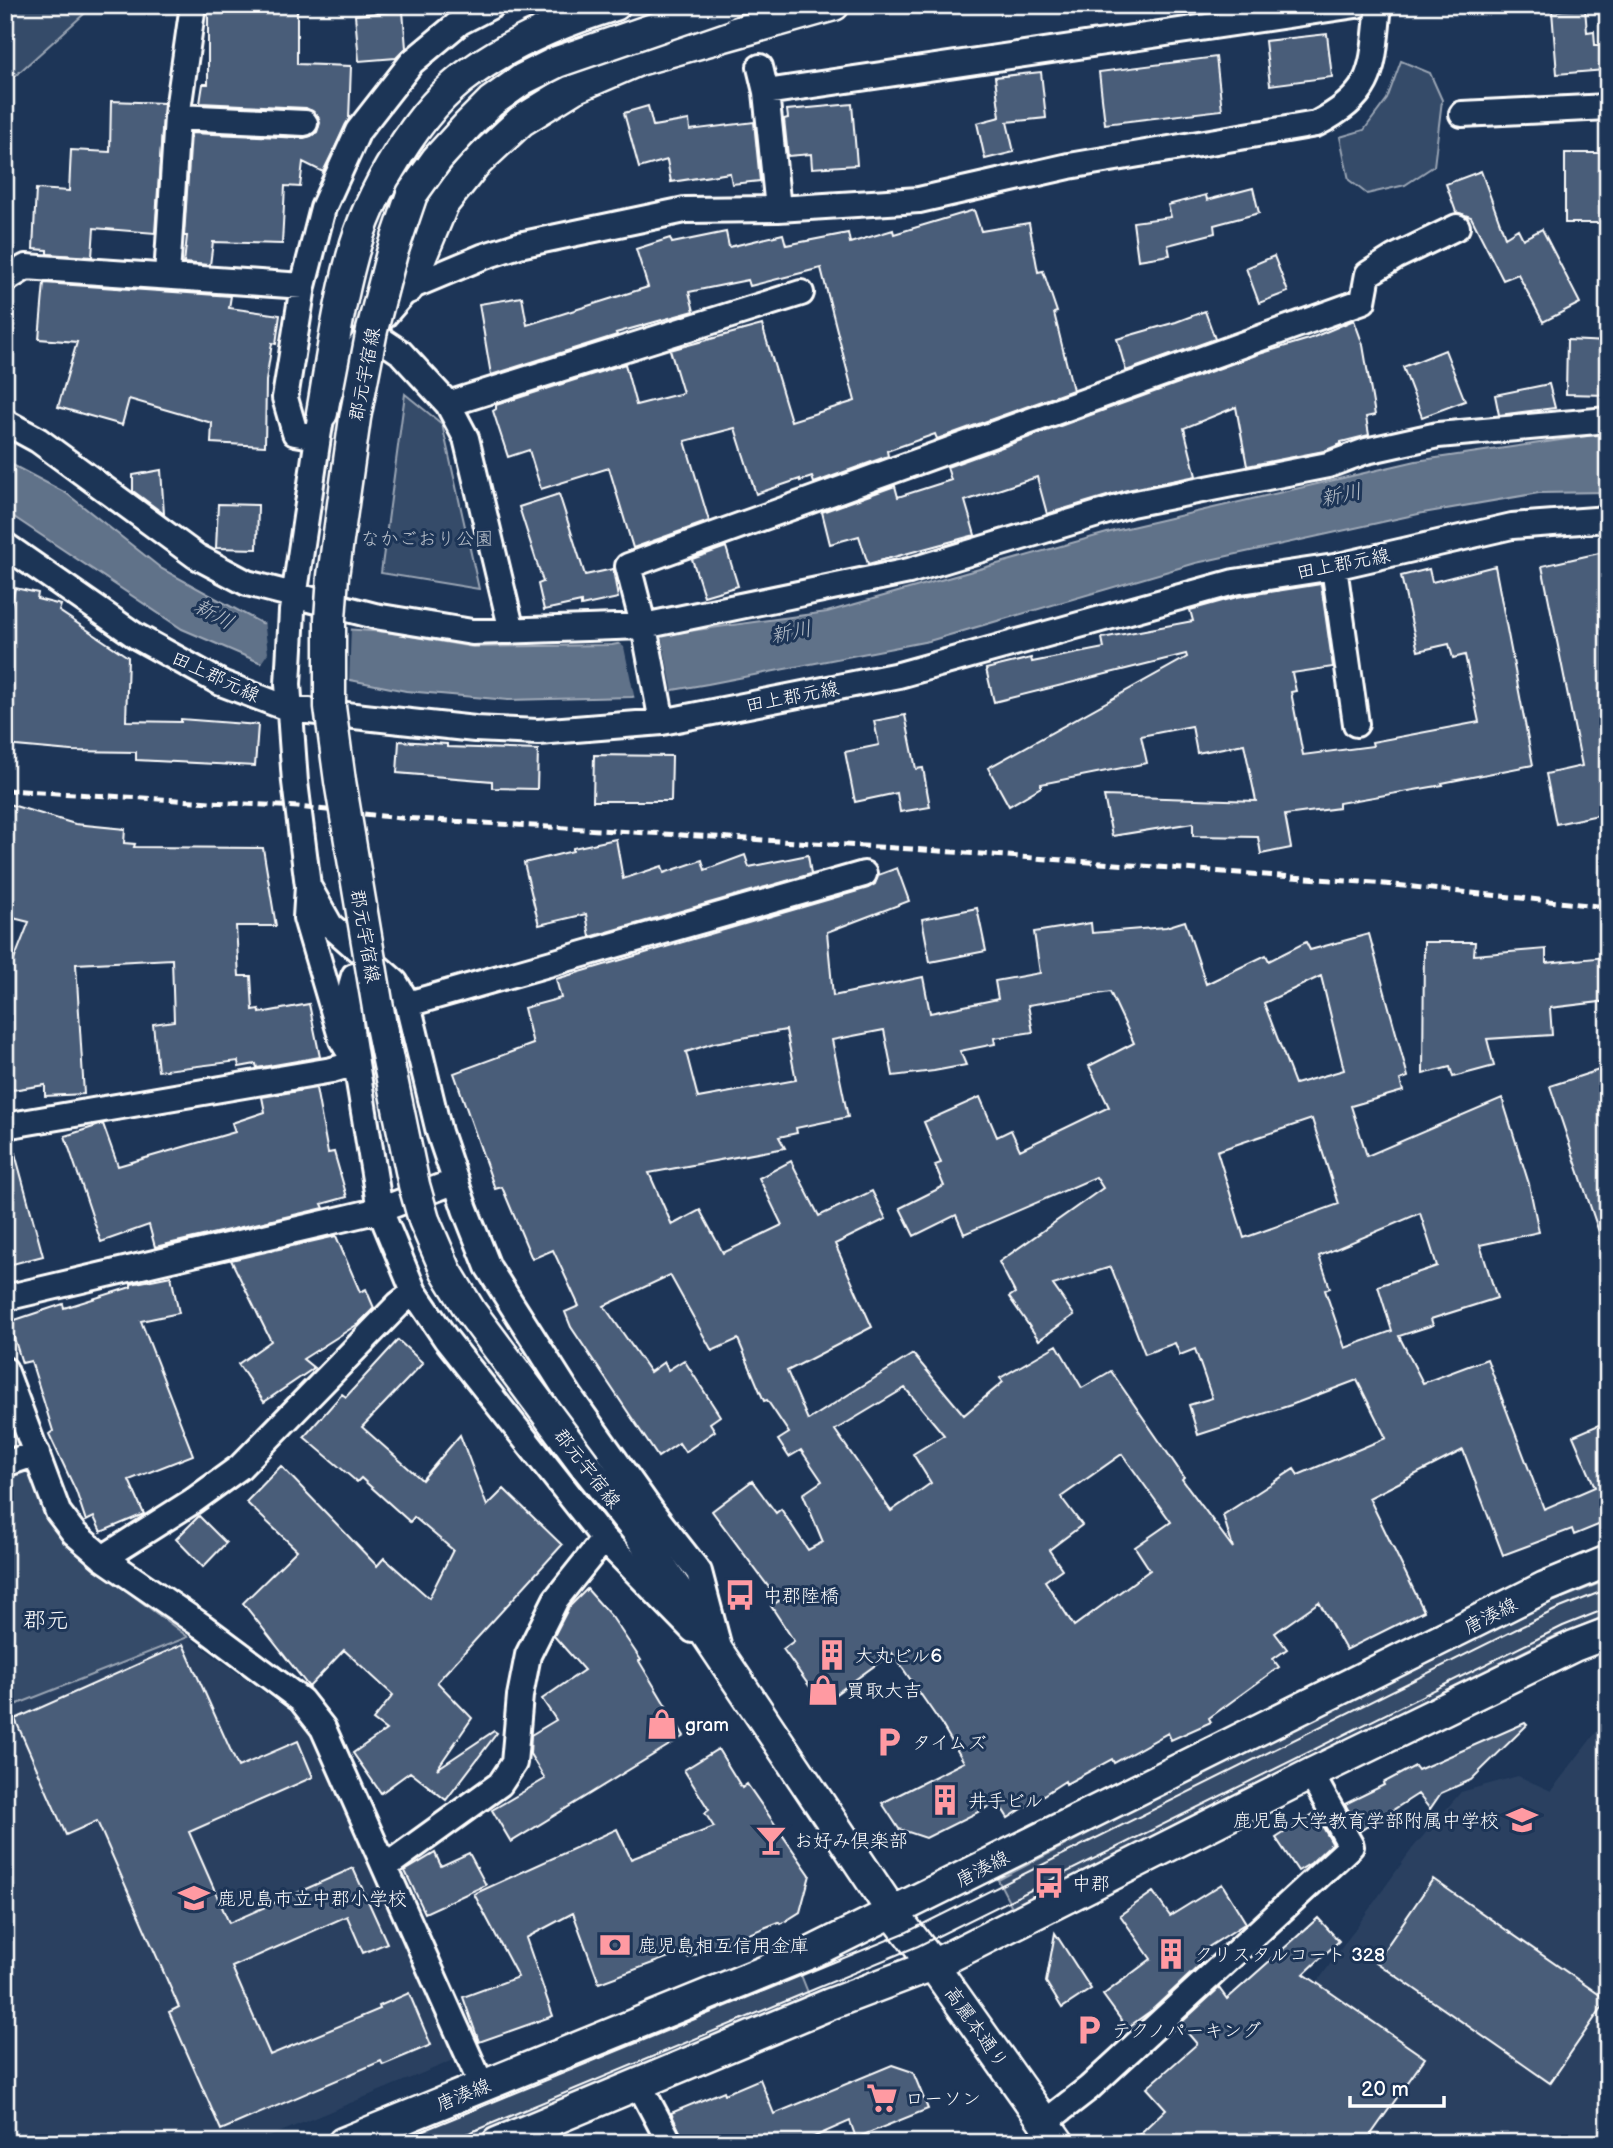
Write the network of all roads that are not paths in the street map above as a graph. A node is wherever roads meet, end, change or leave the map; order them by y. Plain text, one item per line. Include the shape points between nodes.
1 (193, 5) edge
2 (493, 5) edge
3 (615, 5) edge
4 (723, 5) edge
5 (834, 5) edge
6 (1356, 5) edge
7 (1378, 5) edge
8 (455, 14) edge
9 (760, 67) dead end
10 (766, 92) junction
11 (1608, 107) edge
12 (1462, 114) dead end
13 (177, 117) junction
14 (305, 123) dead end
15 (778, 209) junction
16 (1457, 227) dead end
17 (167, 276) junction
18 (5, 280) edge
19 (303, 286) junction
20 (408, 288) junction
21 (802, 293) dead end
22 (370, 332) junction
23 (447, 404) junction
24 (1608, 421) edge
25 (5, 422) edge
26 (320, 425) junction
27 (1608, 519) edge
28 (5, 545) edge
29 (1334, 567) junction
30 (293, 603) junction
31 (645, 629) junction
32 (512, 631) junction
33 (290, 709) junction
34 (662, 722) junction
35 (1356, 724) dead end
36 (864, 874) dead end
37 (308, 886) junction
38 (380, 971) junction
39 (408, 1004) junction
40 (356, 1063) junction
41 (5, 1126) edge
42 (456, 1181) junction
43 (380, 1210) junction
44 (414, 1292) junction
45 (5, 1298) edge
46 (5, 1370) edge
47 (37, 1452) junction
48 (5, 1464) edge
49 (604, 1539) junction
50 (103, 1558) junction
51 (1608, 1561) edge
52 (1608, 1633) edge
53 (722, 1660) junction
54 (1311, 1774) junction
55 (384, 1867) junction
56 (893, 1913) junction
57 (933, 1965) junction
58 (639, 2084) junction
59 (482, 2086) junction
60 (1051, 2133) edge
61 (343, 2143) edge
62 (497, 2143) edge
63 (670, 2143) edge

1 - 13 street
2 - 8 street
3 - 26 street via 515,45 469,73 427,113 376,192 352,254
4 - 53 street, 郡元宇宿線, bridge via 557,62 523,79 468,125 412,194 372,330 355,418 330,619 330,708 340,781 381,1026 424,1220 465,1301 636,1529
5 - 20 street via 639,60 574,88 521,121 474,165 443,204
6 - 10 street
7 - 15 street via 1370,74 1357,97 1316,124 1069,166 919,200
8 - 19 street via 358,131 323,208
9 - 10 street
10 - 15 street
11 - 12 street
13 - 14 street
13 - 17 street
15 - 20 street via 685,210 519,244
16 - 31 street via 1368,274 1363,301 628,566
17 - 18 street via 26,267
17 - 19 street
19 - 26 street via 285,398 295,433
20 - 22 street
21 - 23 street
22 - 23 street via 400,352
22 - 26 street via 334,382
23 - 32 street via 466,438
24 - 31 street via 1438,435 1366,451 1328,465 1131,504 909,571
25 - 30 street via 38,440 196,556
26 - 30 street
27 - 29 street, 田上郡元線 via 1513,526
28 - 33 street, 田上郡元線 via 136,636 221,683
29 - 34 street, 田上郡元線 via 1234,582 899,675
29 - 35 street
30 - 32 street via 472,632
30 - 33 street
31 - 32 street
31 - 34 street
33 - 34 street, 田上郡元線 via 538,732
33 - 37 street
36 - 39 street
37 - 38 street via 330,925
37 - 40 street via 306,918 342,1040
38 - 39 street via 395,982
38 - 40 street via 354,976 348,992
39 - 42 street
40 - 41 street
40 - 43 street
42 - 43 street
42 - 53 street via 488,1267 506,1296 571,1398 699,1572
43 - 44 street
43 - 45 street
44 - 49 street
44 - 50 street via 240,1467
46 - 47 street
47 - 48 street
47 - 50 street via 58,1512
49 - 53 street
49 - 55 street via 556,1599 528,1655 514,1763 508,1773 500,1784
50 - 55 street via 300,1700 323,1728
51 - 56 street, 唐湊線 via 1545,1587
52 - 54 street
53 - 56 street, 郡元宇宿線
54 - 57 street
54 - 60 street via 1351,1846 1089,2088
55 - 59 street
56 - 57 street, 高麗本通り
56 - 59 street, 唐湊線 via 810,1953
57 - 58 street
57 - 60 street, 高麗本通り
58 - 62 street
58 - 63 street
59 - 61 street, 唐湊線

